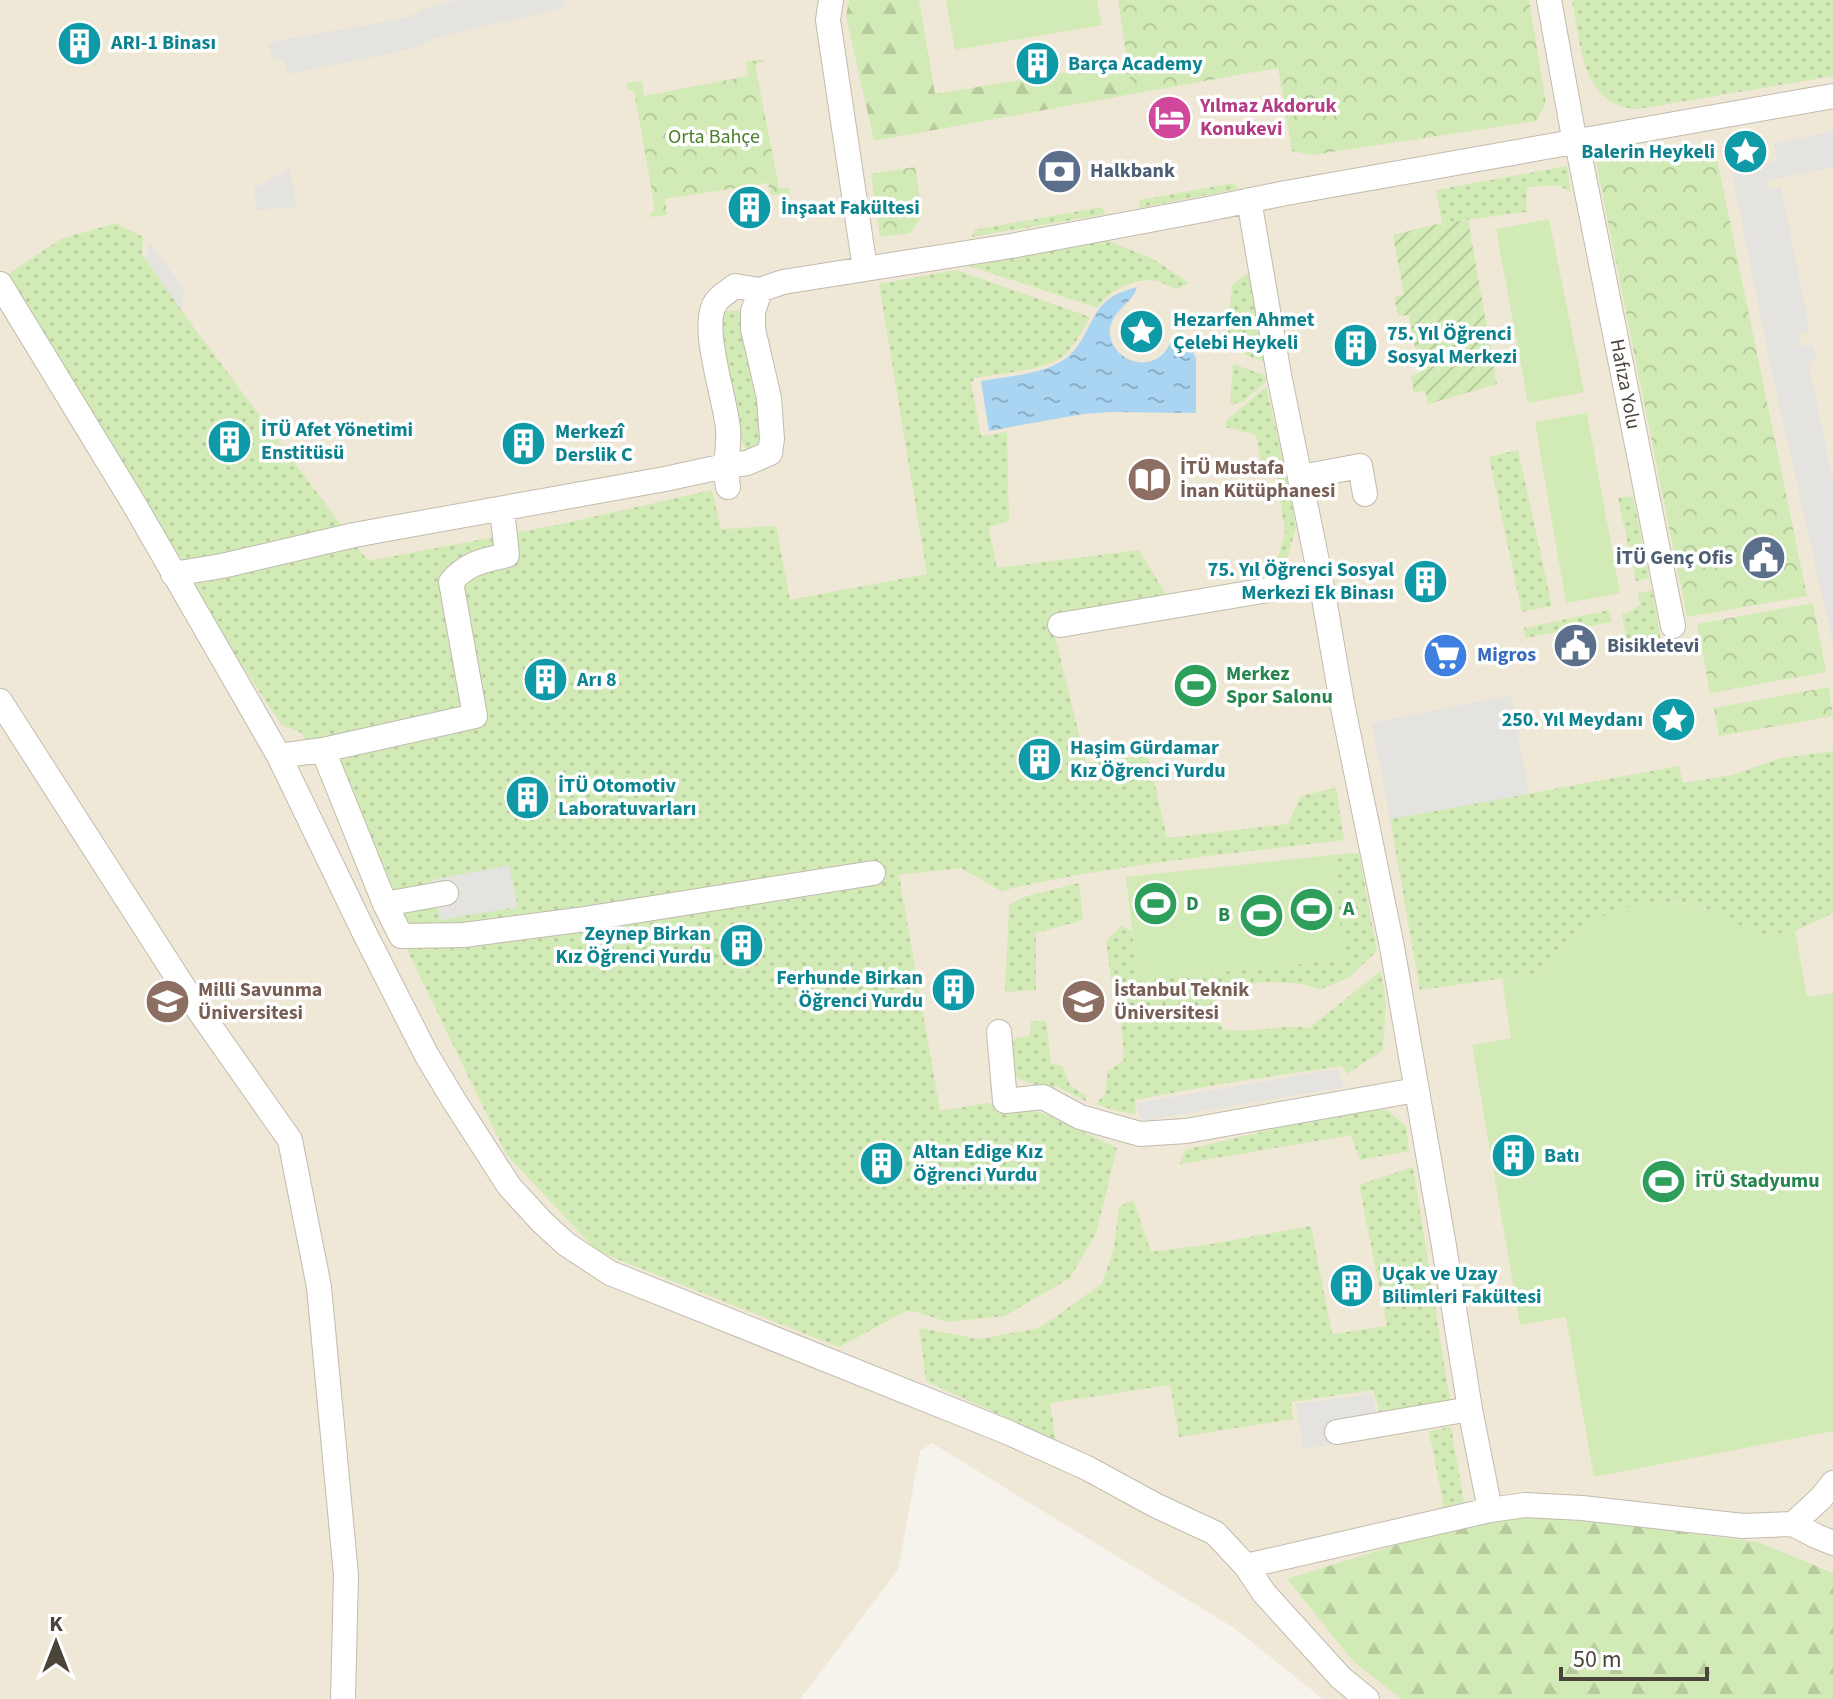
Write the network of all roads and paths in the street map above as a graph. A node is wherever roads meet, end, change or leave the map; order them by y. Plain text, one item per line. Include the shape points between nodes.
1 (831, 0) edge
2 (1549, 0) edge
3 (1833, 96) edge
4 (1576, 142) junction
5 (1249, 200) junction
6 (865, 269) junction
7 (0, 284) edge
8 (760, 290) junction
9 (726, 476) junction
10 (1301, 477) junction
11 (1365, 494) dead end
12 (502, 509) junction
13 (173, 574) junction
14 (1321, 581) junction
15 (1060, 625) dead end
16 (1673, 626) dead end
17 (0, 701) edge
18 (323, 750) junction
19 (279, 756) junction
20 (873, 873) dead end
21 (446, 893) dead end
22 (385, 904) junction
23 (999, 1032) dead end
24 (1416, 1090) junction
25 (1470, 1409) junction
26 (1337, 1432) dead end
27 (1833, 1483) edge
28 (1490, 1510) junction
29 (1793, 1524) junction
30 (1833, 1543) edge
31 (1246, 1566) junction
32 (343, 1699) edge
33 (1367, 1699) edge

1 - 6 street via 828,20
2 - 4 street, Hafıza Yolu
3 - 4 street
4 - 5 street
4 - 16 street, Hafıza Yolu
5 - 6 street
5 - 10 street
6 - 8 street
7 - 13 street
8 - 9 street via 753,329 769,398 770,453
8 - 9 street via 735,286 715,303 710,324 728,426
9 - 12 street via 665,479
10 - 11 street via 1360,466
10 - 14 street
12 - 13 street
12 - 18 street via 507,555 470,564 451,582 475,716
13 - 19 street
14 - 15 street
14 - 24 street
17 - 32 street via 193,1002 290,1140 319,1287 343,1535
18 - 19 street
18 - 22 street
19 - 31 street via 426,1054 509,1186 566,1244 610,1273 1087,1468 1215,1533
20 - 22 street via 464,935 401,936
21 - 22 street
23 - 24 street via 1005,1101 1043,1097 1080,1117 1140,1134 1186,1131
24 - 25 street
25 - 26 street
25 - 28 street
27 - 29 street
28 - 29 street via 1525,1505 1743,1526
28 - 31 street
29 - 30 street
31 - 33 street via 1341,1678

